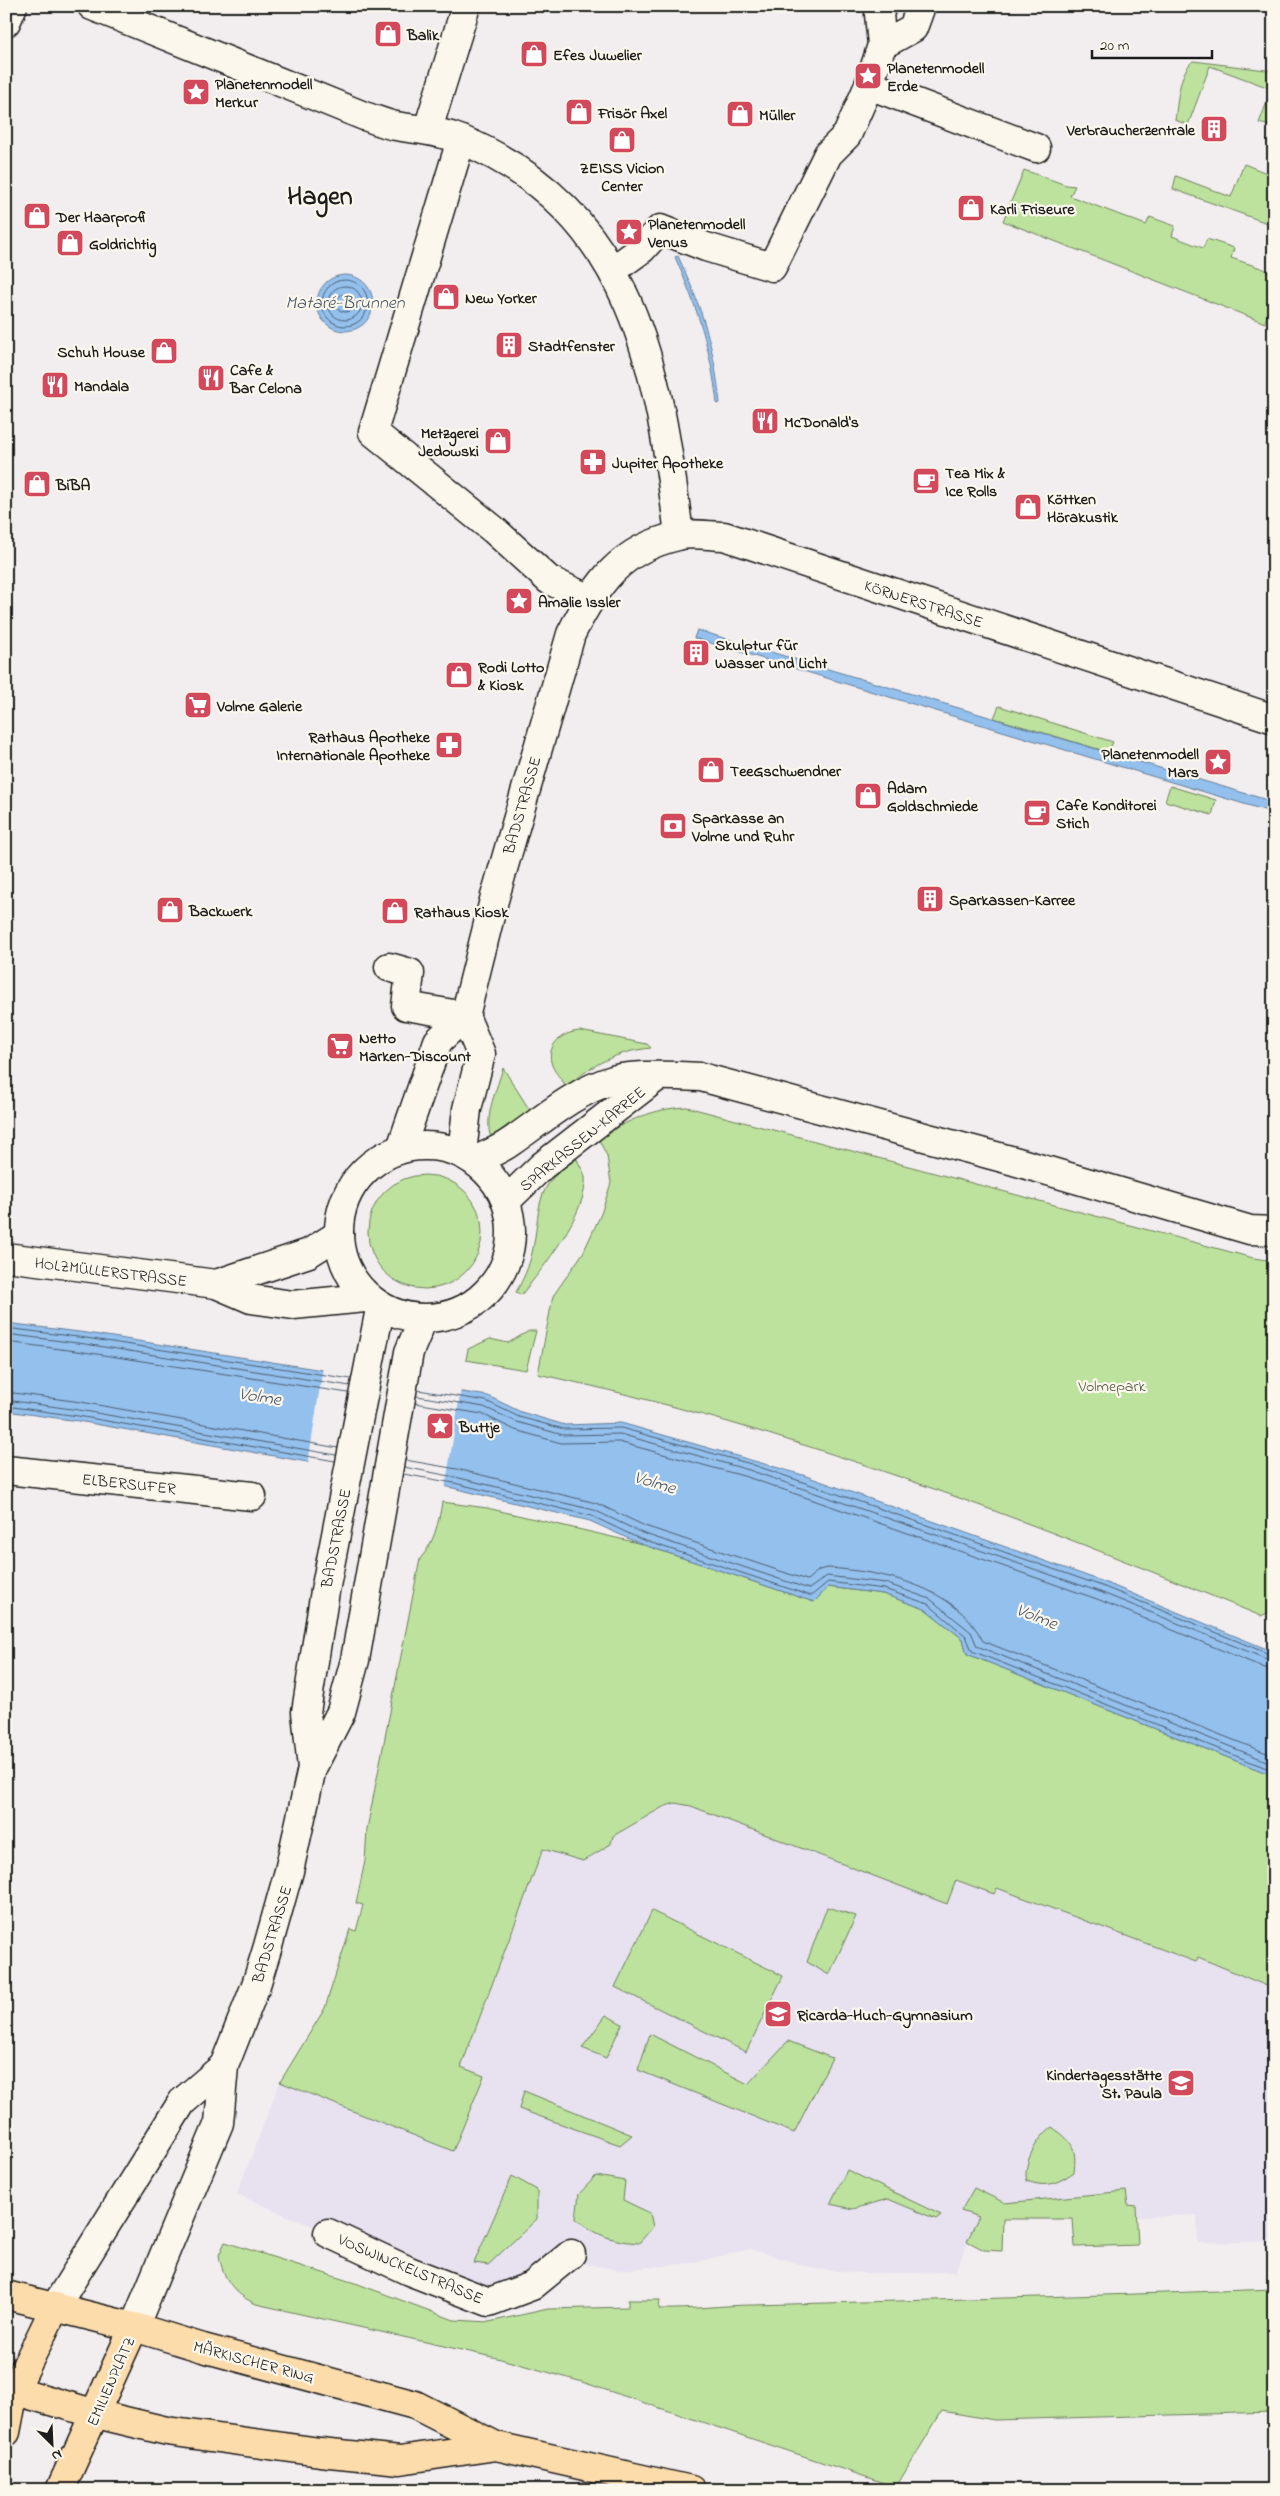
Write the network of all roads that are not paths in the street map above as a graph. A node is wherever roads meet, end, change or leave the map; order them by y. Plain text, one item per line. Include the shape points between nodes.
1 (13, 6) edge
2 (92, 6) edge
3 (466, 6) edge
4 (882, 6) edge
5 (921, 6) edge
6 (6, 22) edge
7 (882, 45) junction
8 (869, 85) junction
9 (428, 129) junction
10 (461, 140) junction
11 (1036, 148) dead end
12 (612, 270) junction
13 (679, 535) junction
14 (588, 599) junction
15 (1274, 719) edge
16 (389, 967) dead end
17 (465, 1016) junction
18 (657, 1077) junction
19 (401, 1148) junction
20 (468, 1157) junction
21 (507, 1200) junction
22 (1274, 1231) edge
23 (339, 1234) junction
24 (6, 1257) edge
25 (216, 1284) junction
26 (373, 1303) junction
27 (423, 1319) junction
28 (6, 1470) edge
29 (252, 1496) dead end
30 (312, 1768) junction
31 (224, 2066) junction
32 (328, 2233) dead end
33 (571, 2254) dead end
34 (6, 2295) edge
35 (55, 2307) junction
36 (134, 2327) junction
37 (9, 2392) edge
38 (96, 2414) junction
39 (6, 2432) edge
40 (496, 2446) junction
41 (60, 2490) edge
42 (691, 2490) edge

1 - 6 street
2 - 9 street via 364,116 394,126
3 - 9 street
4 - 7 street via 879,14
5 - 7 street via 913,28
7 - 8 street
8 - 11 street
8 - 12 street via 847,135 828,154 772,267 660,229 642,249
9 - 10 street
10 - 12 street via 511,166 542,188 584,229
10 - 14 street via 373,432 494,530 549,580
12 - 13 street via 638,324 651,374 670,461
13 - 14 street, KÖRNERSTRASSE via 645,546 624,560
13 - 15 street, KÖRNERSTRASSE via 724,536
14 - 17 street, BADSTRASSE via 571,634 540,737
16 - 17 street via 410,973 406,1006
17 - 19 street via 438,1041
17 - 20 street via 481,1054 467,1109
18 - 20 street, SPARKASSEN-KARREE via 615,1079 587,1089 508,1144
18 - 21 street, SPARKASSEN-KARREE via 542,1166
18 - 22 street, SPARKASSEN-KARREE via 681,1076 717,1081 1004,1158 1250,1230
19 - 20 street via 432,1146
19 - 23 street via 370,1166 350,1188 340,1218
20 - 21 street via 488,1172
21 - 27 street via 511,1241 502,1270 484,1294 459,1310
23 - 25 street, HOLZMÜLLERSTRASSE via 309,1253
23 - 26 street via 340,1247 350,1273
24 - 25 street, HOLZMÜLLERSTRASSE
25 - 26 street, HOLZMÜLLERSTRASSE via 251,1298 293,1305
26 - 27 street via 401,1318
26 - 30 street, BADSTRASSE via 373,1347 306,1712
27 - 30 street, BADSTRASSE via 409,1352 356,1660 341,1712
28 - 29 street, ELBERSUFER
30 - 31 street, BADSTRASSE via 268,1946
31 - 35 street, BADSTRASSE via 182,2102
31 - 36 street, BADSTRASSE via 218,2123
32 - 33 street, VOSWINCKELSTRASSE via 409,2271 489,2302 532,2286
34 - 35 main road, MÄRKISCHER RING
35 - 36 main road, MÄRKISCHER RING
35 - 37 main road
36 - 38 main road, EMILIENPLATZ
36 - 40 main road, MÄRKISCHER RING via 415,2405
37 - 38 main road, MÄRKISCHER RING
37 - 39 main road
38 - 40 main road, MÄRKISCHER RING via 167,2431 400,2460
38 - 41 main road, EMILIENPLATZ
40 - 42 main road, MÄRKISCHER RING

